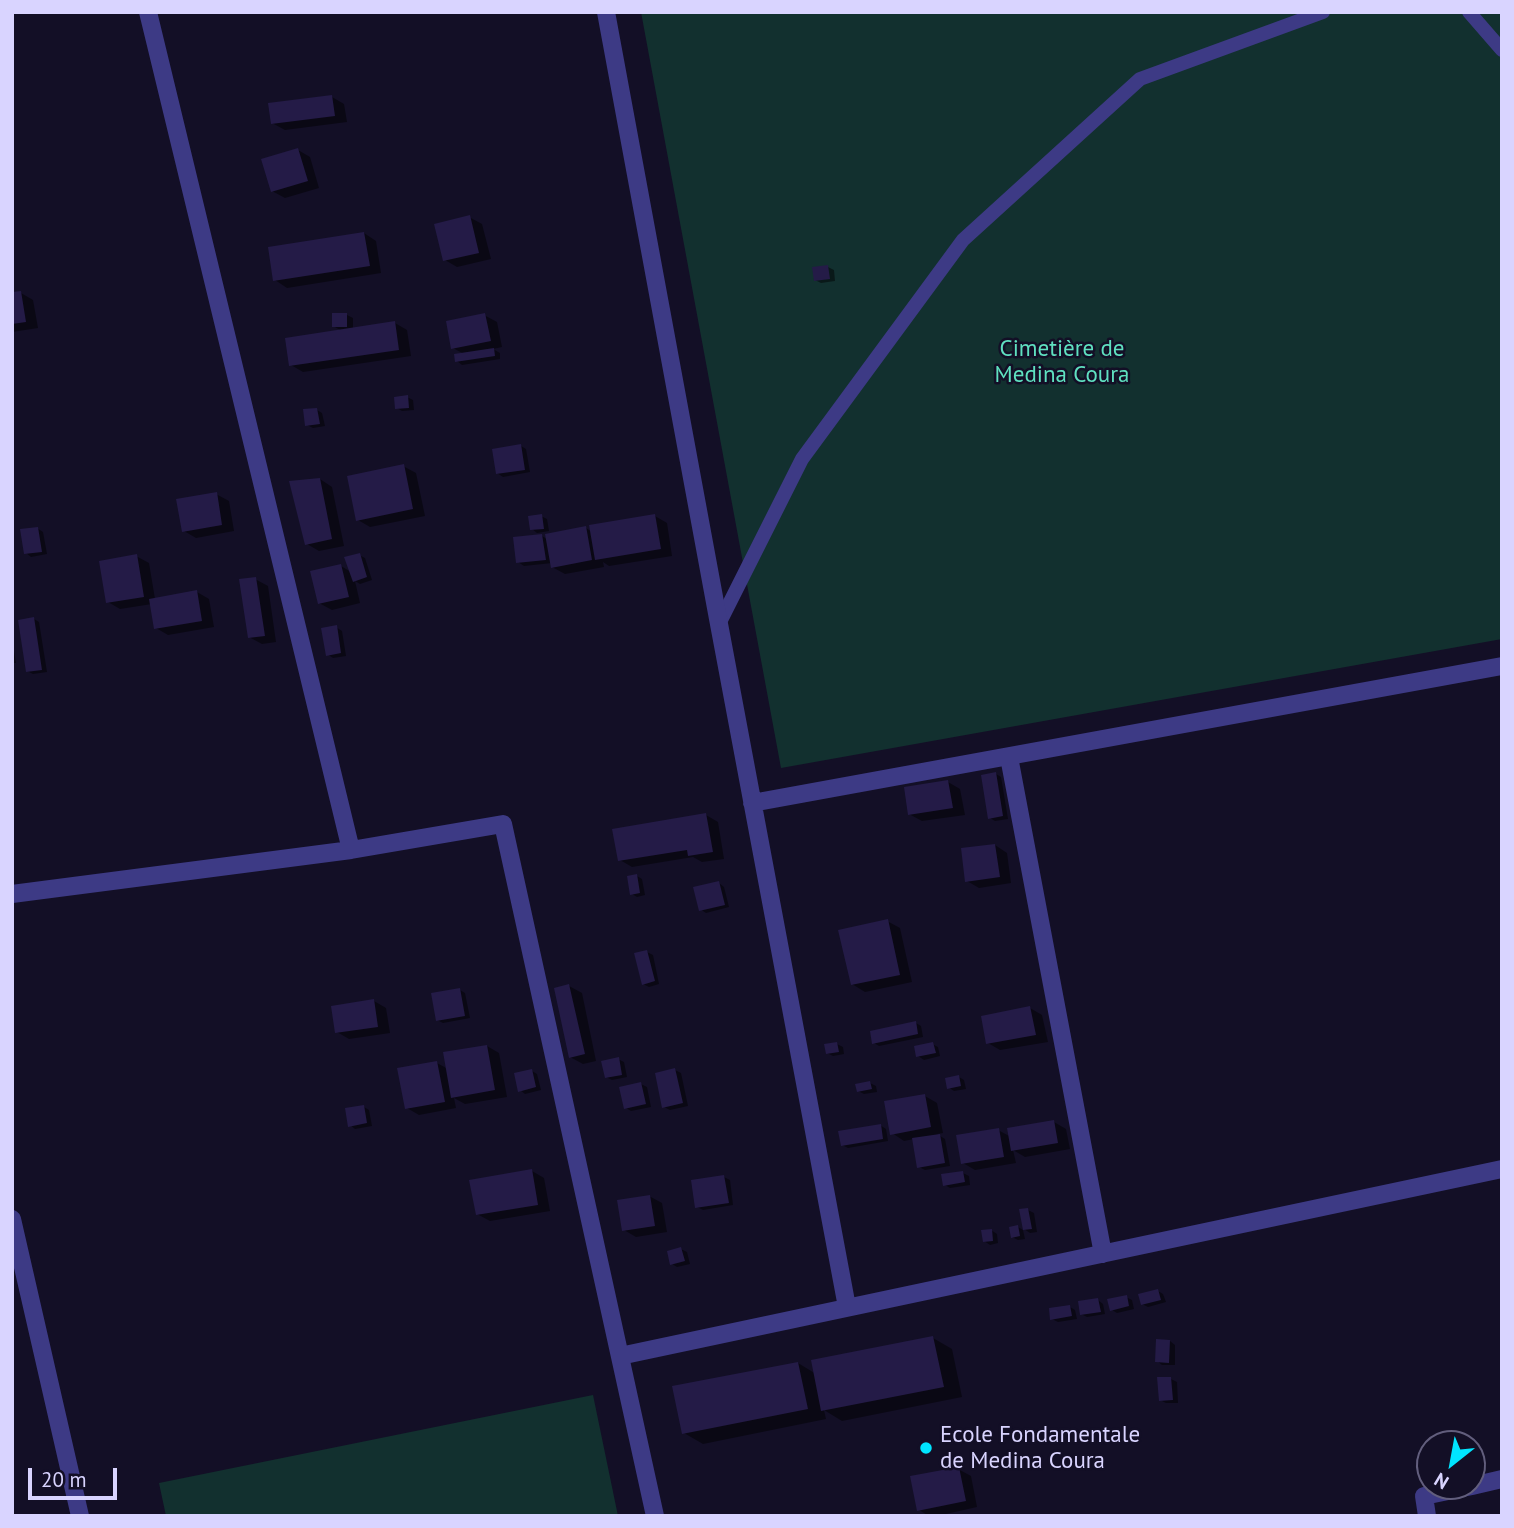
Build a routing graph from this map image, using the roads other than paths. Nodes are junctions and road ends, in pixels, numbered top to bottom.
1 (148, 12) edge
2 (606, 12) edge
3 (1324, 12) edge
4 (1469, 12) edge
5 (1502, 50) edge
6 (719, 624) junction
7 (1502, 666) edge
8 (1009, 757) junction
9 (752, 803) junction
10 (351, 850) junction
11 (12, 894) edge
12 (1502, 1169) edge
13 (12, 1219) edge
14 (1103, 1254) junction
15 (847, 1307) junction
16 (620, 1356) junction
17 (80, 1516) edge
18 (655, 1516) edge

1 - 10 street
2 - 6 street
3 - 6 lane
4 - 5 lane
6 - 9 street
7 - 8 street
8 - 9 street
8 - 14 street
9 - 15 street
10 - 11 street
10 - 16 street
12 - 14 street
13 - 17 street
14 - 15 street
15 - 16 street
16 - 18 street

